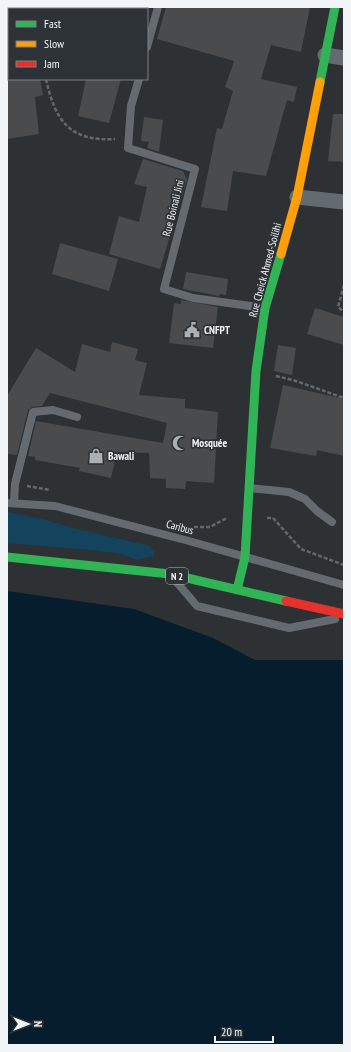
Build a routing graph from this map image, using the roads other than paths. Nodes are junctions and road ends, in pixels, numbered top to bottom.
1 (158, 7) edge
2 (335, 7) edge
3 (148, 43) edge
4 (325, 56) junction
5 (344, 58) edge
6 (139, 80) edge
7 (297, 197) junction
8 (344, 202) edge
9 (265, 308) junction
10 (77, 417) dead end
11 (248, 488) junction
12 (11, 503) edge
13 (332, 522) dead end
14 (7, 557) edge
15 (246, 557) junction
16 (170, 574) junction
17 (344, 585) edge
18 (237, 590) junction
19 (344, 614) edge
20 (344, 617) edge

1 - 3 lane
2 - 4 street, Rue Cheick Ahmed-Soilihi
4 - 5 street
4 - 7 street, Rue Cheick Ahmed-Soilihi
6 - 9 lane, Rue Boinali Jini
7 - 8 street
7 - 9 street, Rue Cheick Ahmed-Soilihi
9 - 11 street, Rue Cheick Ahmed-Soilihi
10 - 12 lane
11 - 13 lane
11 - 15 street, Rue Cheick Ahmed-Soilihi
12 - 15 lane, Caribus
14 - 16 street, N 2
15 - 17 lane, Caribus
15 - 18 street, Rue Cheick Ahmed-Soilihi
16 - 18 street, N 2
16 - 20 lane
18 - 19 street, N 2

